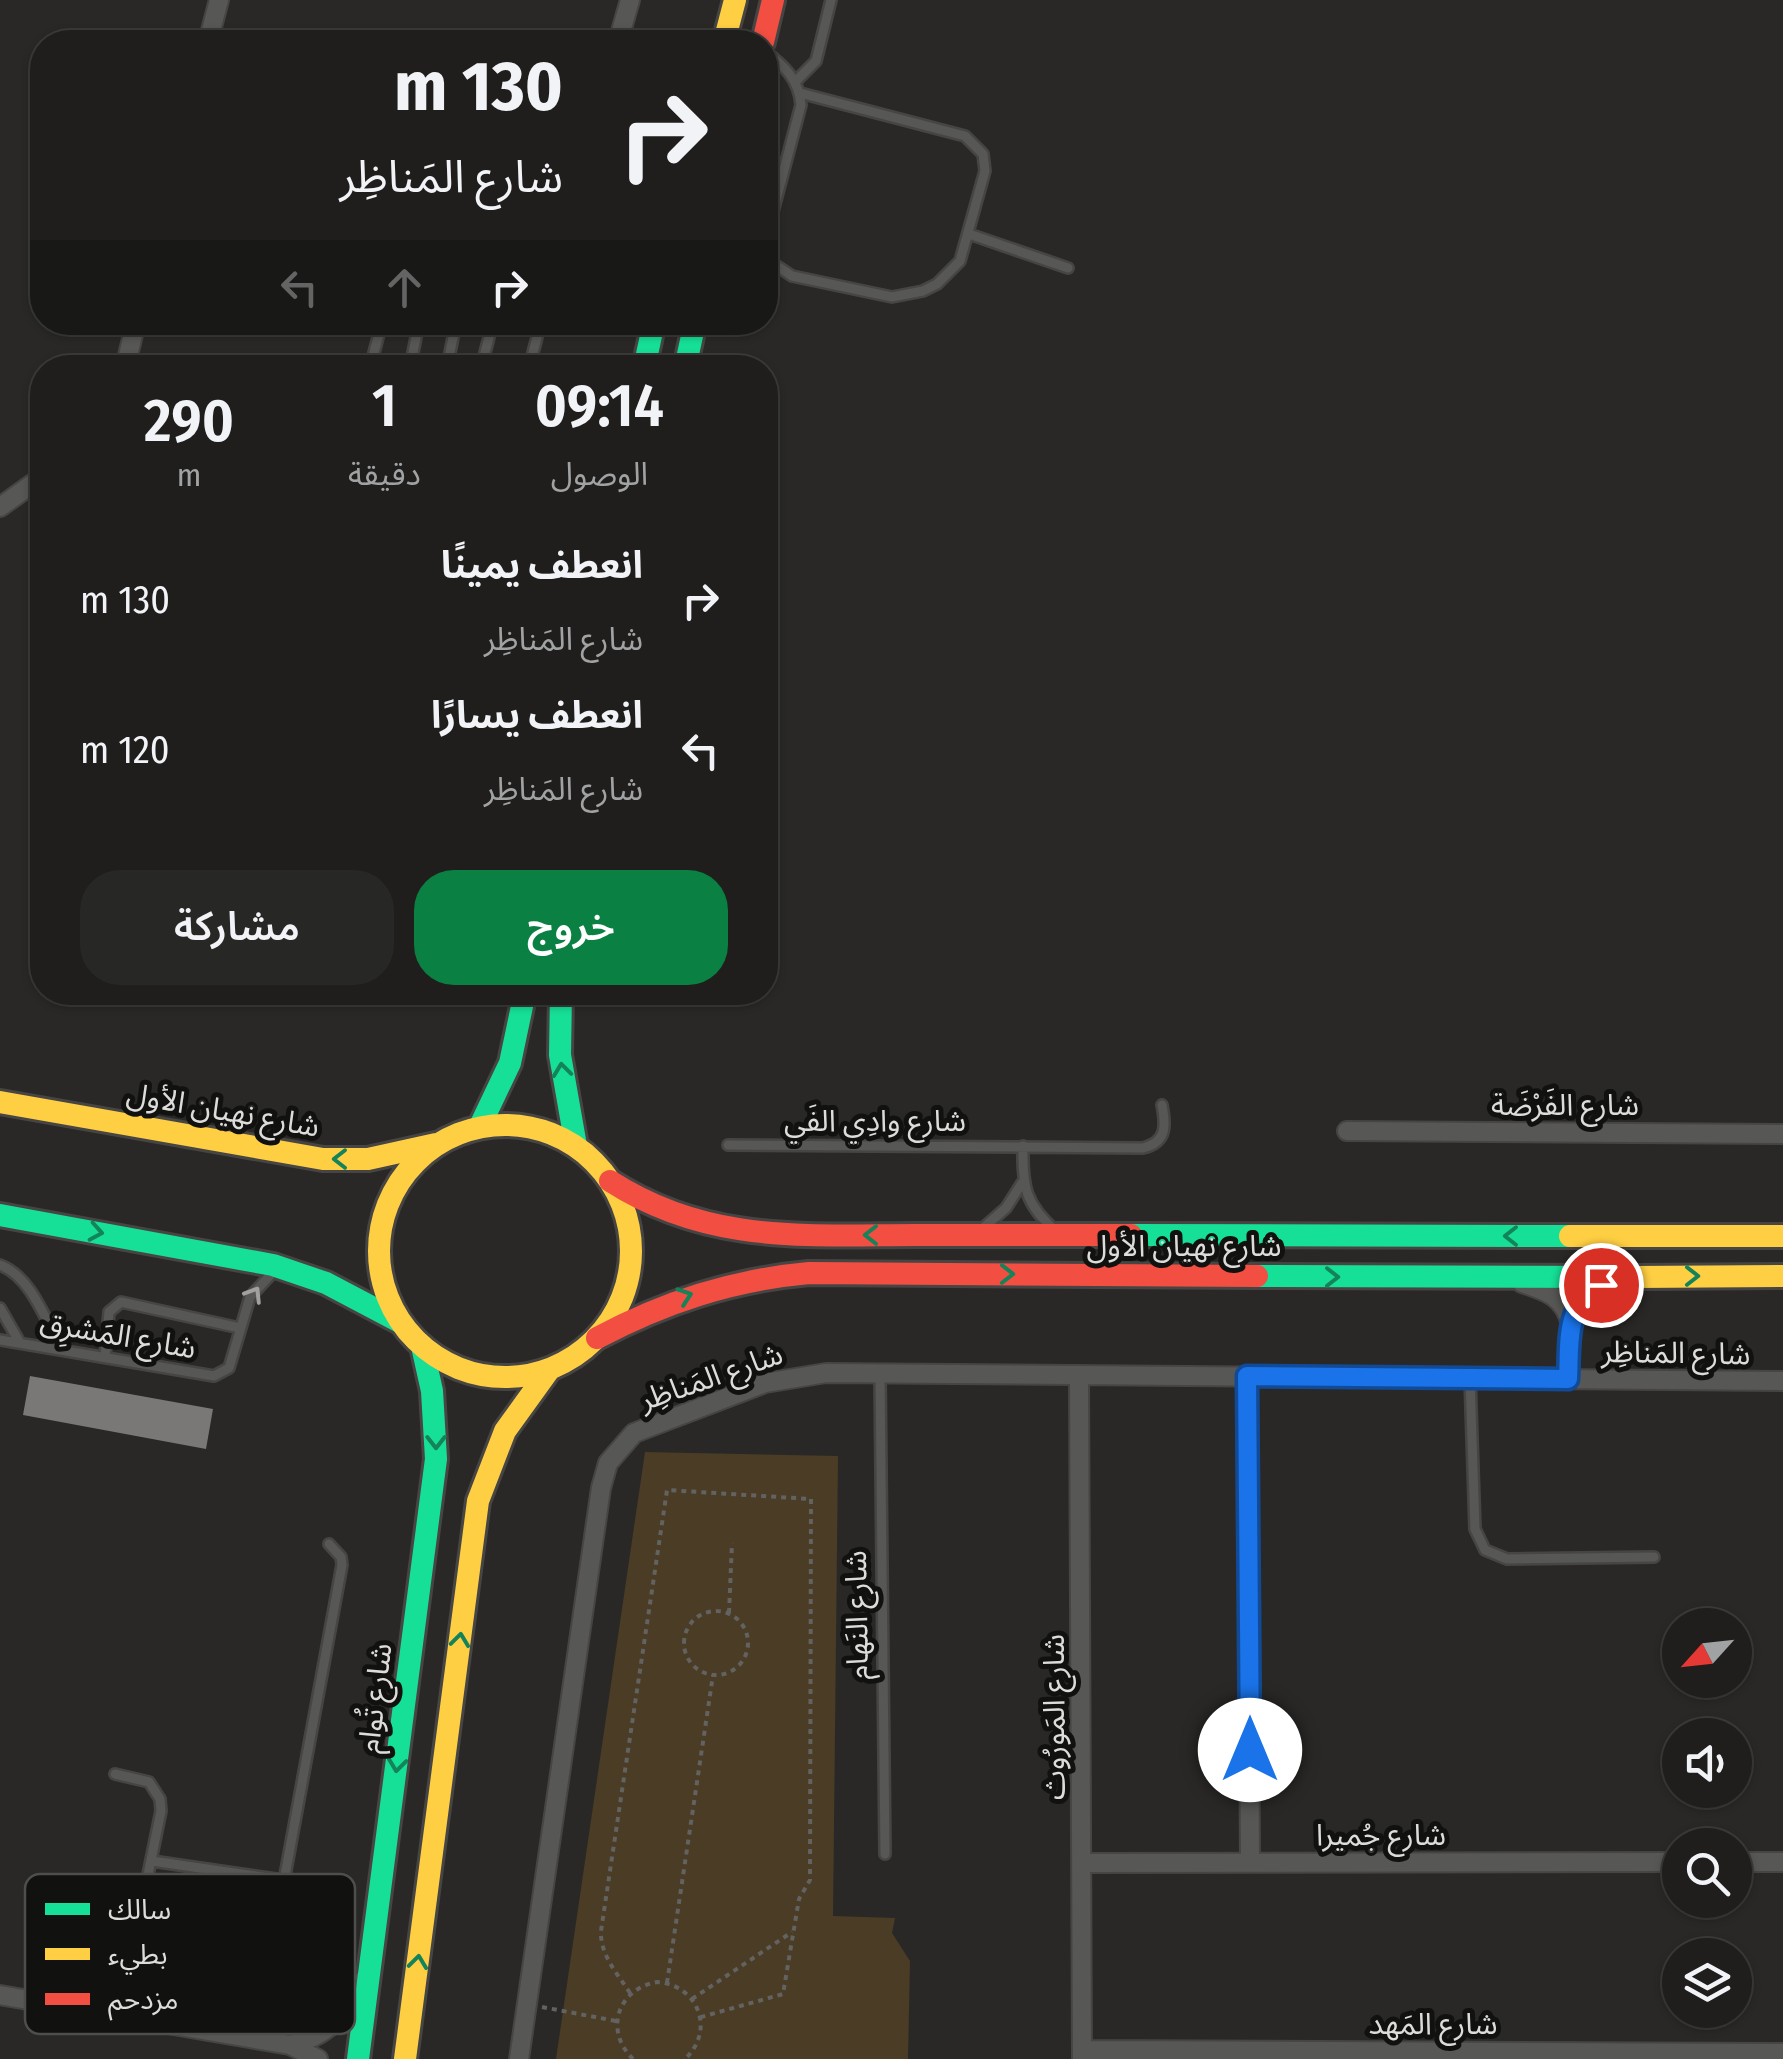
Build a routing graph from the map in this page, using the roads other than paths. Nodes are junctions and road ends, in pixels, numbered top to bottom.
1 (219, 0) edge
2 (630, 0) edge
3 (735, 0) edge
4 (773, 0) edge
5 (831, 0) edge
6 (211, 30) edge
7 (621, 30) edge
8 (727, 30) edge
9 (766, 30) edge
10 (778, 63) edge
11 (796, 82) junction
12 (800, 93) junction
13 (778, 192) edge
14 (968, 234) junction
15 (778, 267) edge
16 (1068, 268) dead end
17 (30, 486) edge
18 (0, 507) edge
19 (522, 1005) edge
20 (561, 1005) edge
21 (0, 1102) edge
22 (1162, 1105) dead end
23 (480, 1126) junction
24 (1347, 1131) dead end
25 (1783, 1134) edge
26 (436, 1144) junction
27 (728, 1145) dead end
28 (576, 1146) junction
29 (1023, 1146) junction
30 (610, 1181) junction
31 (1022, 1182) junction
32 (0, 1215) edge
33 (971, 1235) junction
34 (1061, 1235) junction
35 (1783, 1236) edge
36 (0, 1265) edge
37 (279, 1267) junction
38 (1627, 1276) junction
39 (1783, 1276) edge
40 (1508, 1278) junction
41 (0, 1308) edge
42 (400, 1322) junction
43 (1571, 1325) junction
44 (240, 1328) junction
45 (597, 1338) junction
46 (0, 1340) edge
47 (20, 1343) junction
48 (422, 1346) junction
49 (62, 1350) junction
50 (104, 1357) junction
51 (548, 1370) junction
52 (880, 1375) junction
53 (1079, 1375) junction
54 (1247, 1376) junction
55 (1470, 1378) junction
56 (1568, 1379) junction
57 (1783, 1381) edge
58 (329, 1544) dead end
59 (1654, 1557) dead end
60 (115, 1774) dead end
61 (885, 1854) dead end
62 (152, 1861) junction
63 (1250, 1862) junction
64 (1662, 1862) edge
65 (1752, 1862) edge
66 (1783, 1862) edge
67 (1082, 1863) junction
68 (149, 1874) edge
69 (242, 1874) edge
70 (284, 1874) edge
71 (370, 1971) junction
72 (355, 1992) edge
73 (0, 1995) edge
74 (25, 2000) edge
75 (200, 2034) edge
76 (320, 2034) edge
77 (290, 2045) junction
78 (262, 2046) edge
79 (1783, 2053) edge
80 (1082, 2055) edge
81 (318, 2059) edge
82 (358, 2059) edge
83 (405, 2059) edge
84 (519, 2059) edge

1 - 6 street
2 - 7 street
3 - 8 main road
4 - 9 main road
5 - 11 lane
10 - 11 lane
11 - 12 lane
12 - 13 lane
12 - 14 lane
14 - 15 lane
14 - 16 lane
17 - 18 street
19 - 23 main road
28 -> 20 main road
26 -> 21 main road, شارع نهيان الأول
22 - 29 lane, شارع وادِي الفَي
23 - 26 main road
23 - 28 main road
24 - 25 street, شارع الفَرْضَة
26 - 42 main road
27 - 29 lane, شارع وادِي الفَي
28 - 30 main road
29 - 31 lane
33 -> 30 main road, شارع نهيان الأول
30 - 45 main road
31 - 33 lane
31 - 34 lane
32 -> 37 main road
33 - 34 main road, شارع نهيان الأول
35 -> 34 main road, شارع نهيان الأول
36 - 49 lane
37 - 42 main road
44 -> 37 lane, شارع المَشرِق
38 -> 39 main road, شارع نهيان الأول
38 - 40 main road, شارع نهيان الأول
38 - 43 street, شارع المَناظِر
40 - 43 street, شارع المَناظِر
45 -> 40 main road, شارع نهيان الأول
41 - 47 lane
42 - 48 main road
43 - 56 street, شارع المَناظِر
44 - 50 lane, شارع المَشرِق
44 - 50 lane
45 - 51 main road
46 - 47 lane, شارع المَشرِق
47 - 49 lane, شارع المَشرِق
48 - 51 main road
48 -> 71 main road, شارع تُوام
49 - 50 lane, شارع المَشرِق
83 -> 51 main road
52 - 53 street, شارع المَناظِر
52 - 61 lane, شارع النَهام
52 - 84 street, شارع المَناظِر
53 - 54 street, شارع المَناظِر
53 - 67 street, شارع المَورُوث
54 - 55 street, شارع المَناظِر
54 - 63 street
55 - 56 street, شارع المَناظِر
55 - 59 lane
56 - 57 street, شارع المَناظِر
58 - 70 lane
60 - 62 lane
62 - 68 lane
62 - 69 lane
63 - 64 street, شارع جُميرا
63 - 67 street, شارع جُميرا
65 - 66 street
67 - 80 street, شارع المَورُوث
71 - 72 street
71 - 82 main road, شارع تُوام
73 - 74 street
75 - 78 street
76 - 77 street
77 - 78 street
77 - 81 street
79 - 80 street, شارع المَهد

